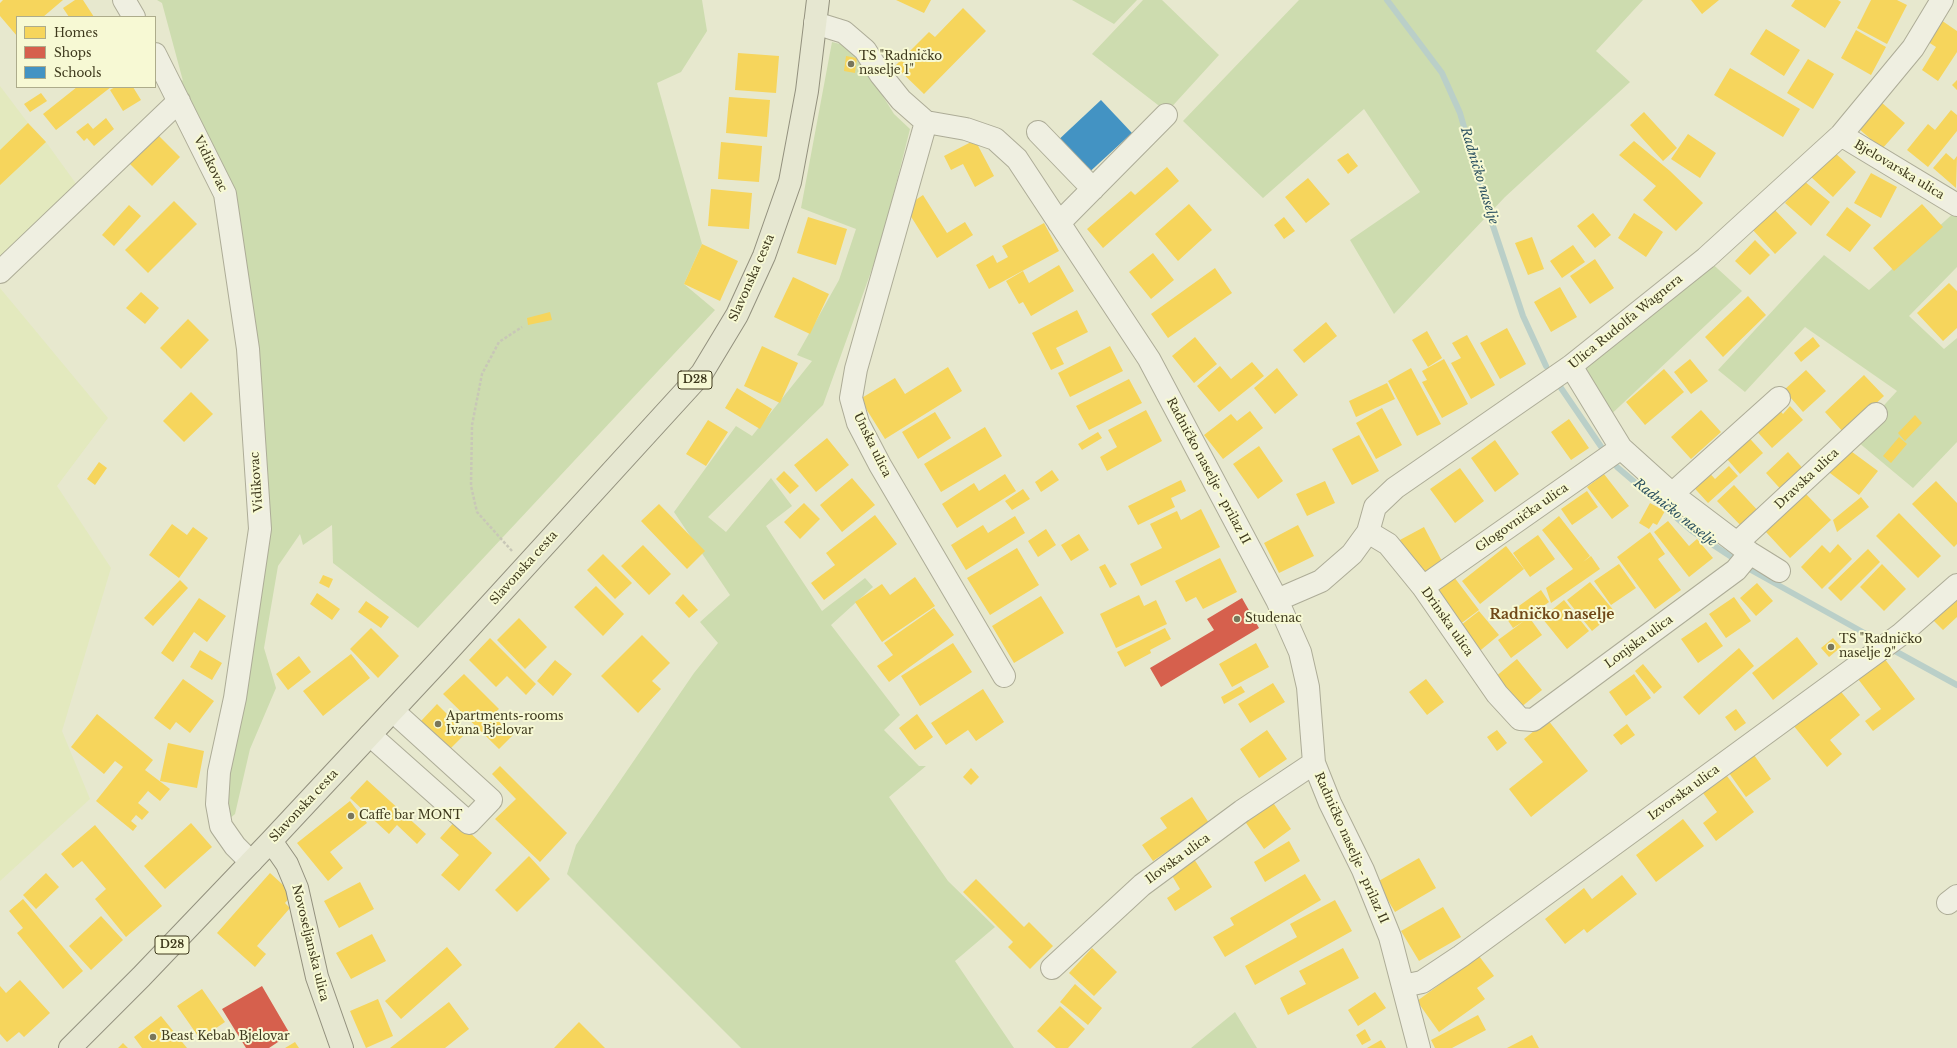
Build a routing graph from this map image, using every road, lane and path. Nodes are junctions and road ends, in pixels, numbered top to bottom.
1 (124, 0) edge
2 (818, 0) edge
3 (1942, 0) edge
4 (133, 16) edge
5 (815, 23) junction
6 (156, 56) edge
7 (178, 101) junction
8 (1166, 115) dead end
9 (926, 122) junction
10 (1038, 132) dead end
11 (1841, 135) junction
12 (1093, 189) junction
13 (1957, 205) edge
14 (1059, 223) junction
15 (0, 272) edge
16 (522, 327) dead end
17 (1571, 366) junction
18 (1779, 398) dead end
19 (1876, 414) dead end
20 (1621, 448) junction
21 (1672, 494) junction
22 (1368, 532) junction
23 (1744, 548) junction
24 (527, 565) junction
25 (1779, 571) dead end
26 (1957, 585) edge
27 (1423, 587) junction
28 (1277, 600) junction
29 (1004, 676) dead end
30 (393, 710) junction
31 (1520, 719) joint
32 (370, 735) junction
33 (1314, 763) junction
34 (271, 841) junction
35 (251, 862) junction
36 (1052, 968) dead end
37 (1402, 986) junction
38 (70, 1048) edge
39 (342, 1048) edge
40 (1419, 1048) edge

1 - 4 street
2 - 5 main road, Slavonska cesta / D28
3 - 11 street, Ulica Rudolfa Wagnera
5 - 9 street
5 - 24 main road, Slavonska cesta / D28
6 - 7 street, Vidikovac
7 - 15 street
7 - 35 street, Vidikovac
8 - 12 street
9 - 14 street, Radničko naselje - prilaz II
9 - 29 street, Unska ulica
10 - 12 street
11 - 13 street, Bjelovarska ulica
11 - 17 street, Ulica Rudolfa Wagnera
12 - 14 street
14 - 28 street, Radničko naselje - prilaz II
16 - 24 path
17 - 20 street
17 - 22 street, Ulica Rudolfa Wagnera
18 - 21 street
19 - 23 street, Dravska ulica
20 - 21 street
20 - 27 street, Glogovnička ulica
21 - 23 street
22 - 27 street, Drinska ulica
22 - 28 street, Ulica Rudolfa Wagnera
23 - 25 street
23 - 31 street, Lonjska ulica
24 - 30 main road, Slavonska cesta / D28
26 - 37 street, Izvorska ulica
27 - 31 street, Drinska ulica
28 - 33 street, Radničko naselje - prilaz II
30 - 32 main road, Slavonska cesta / D28
30 - 32 street
32 - 34 main road, Slavonska cesta / D28
33 - 36 street, Ilovska ulica
33 - 37 street, Radničko naselje - prilaz II
34 - 35 main road, Slavonska cesta / D28
34 - 39 main road, Novoseljanska ulica
35 - 38 main road, Slavonska cesta / D28
37 - 40 street, Radničko naselje - prilaz II

